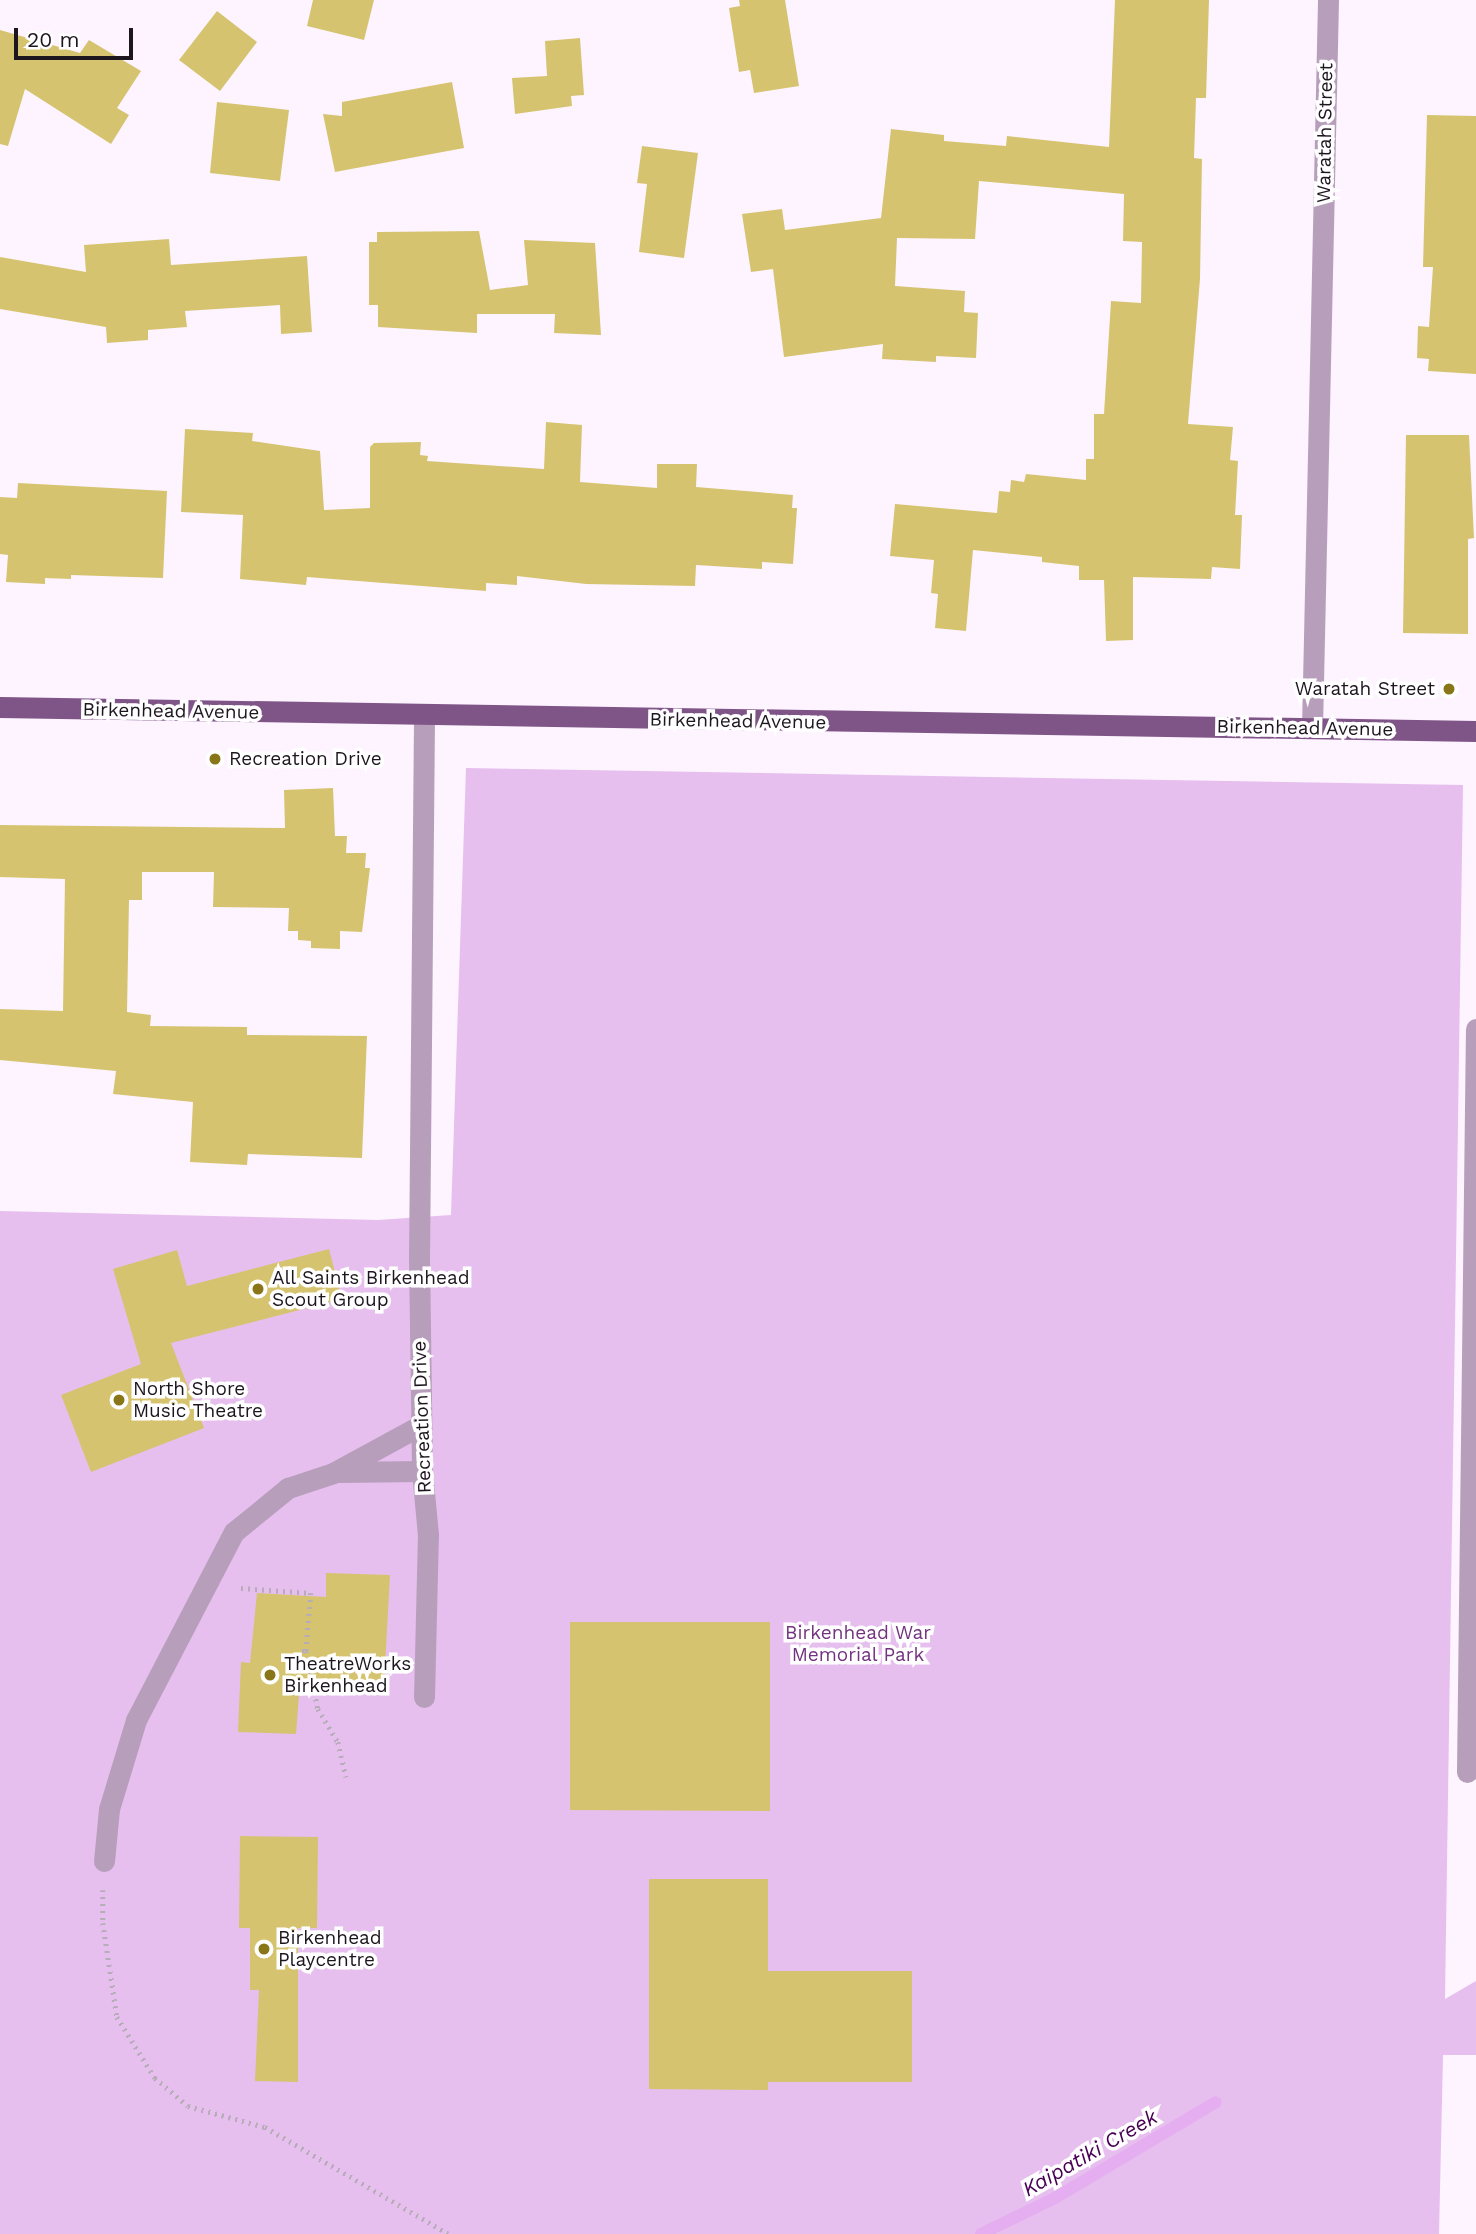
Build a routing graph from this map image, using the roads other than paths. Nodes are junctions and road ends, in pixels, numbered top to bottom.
1 (1328, 0) edge
2 (0, 707) edge
3 (424, 717) junction
4 (1312, 728) junction
5 (1476, 731) edge
6 (1476, 1029) edge
7 (421, 1425) junction
8 (422, 1471) junction
9 (333, 1473) junction
10 (424, 1697) dead end
11 (1467, 1772) dead end
12 (104, 1861) road end

1 - 4 street, Waratah Street
2 - 3 main road, Birkenhead Avenue
3 - 4 main road, Birkenhead Avenue
3 - 7 street, Recreation Drive
4 - 5 main road, Birkenhead Avenue
6 - 11 street
7 - 8 street, Recreation Drive
7 - 9 street
8 - 9 street
8 - 10 street, Recreation Drive
9 - 12 street

